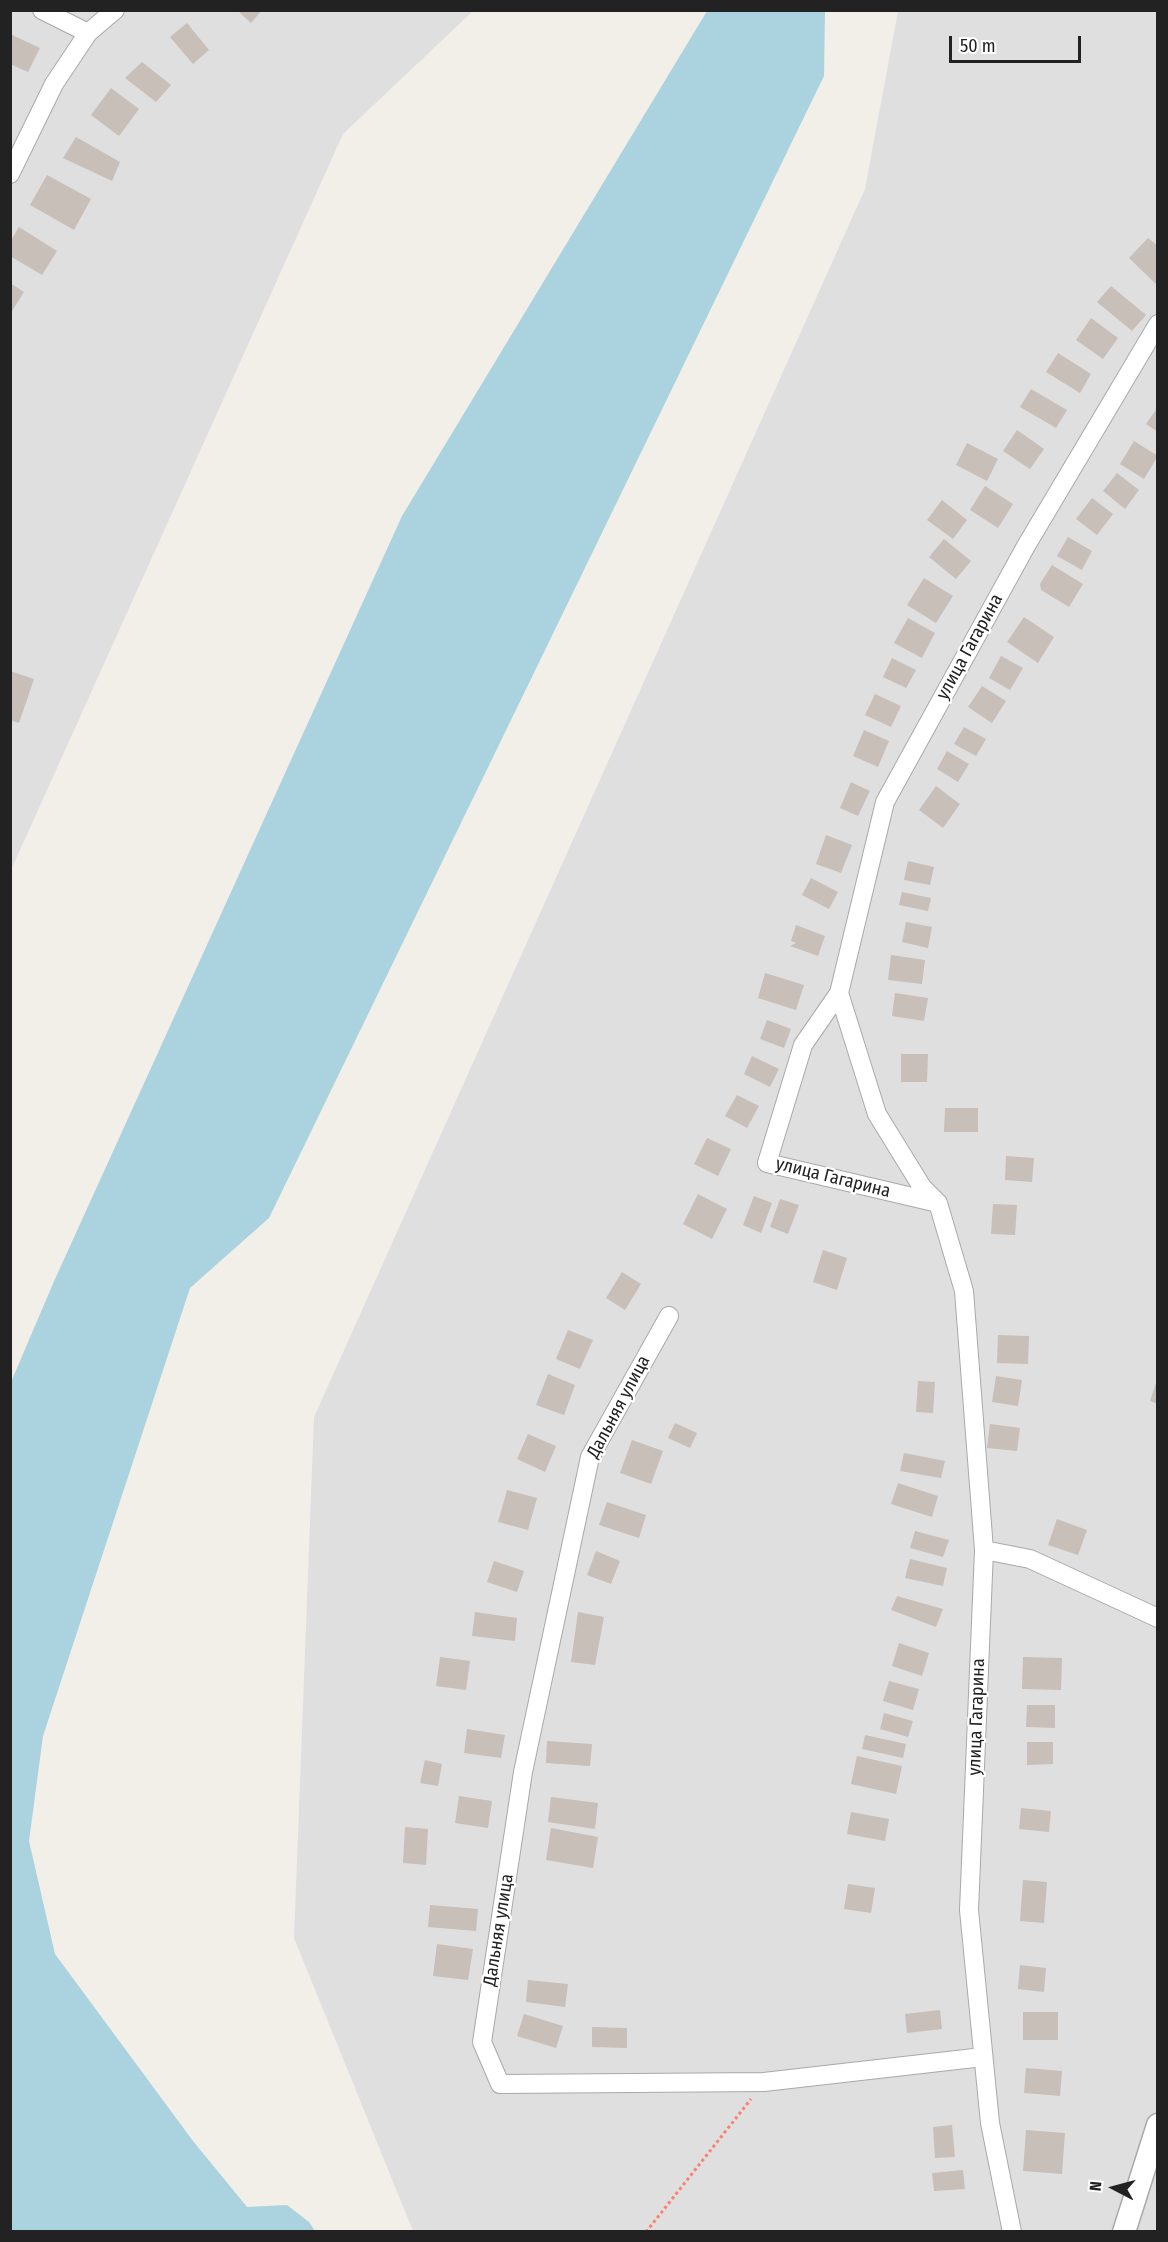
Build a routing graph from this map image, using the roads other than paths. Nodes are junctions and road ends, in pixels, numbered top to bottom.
1 (42, 10) edge
2 (115, 10) edge
3 (88, 33) junction
4 (10, 174) edge
5 (1158, 324) edge
6 (839, 993) junction
7 (938, 1203) junction
8 (669, 1316) dead end
9 (984, 1550) junction
10 (1158, 1618) edge
11 (983, 2057) junction
12 (1158, 2125) edge
13 (1012, 2232) edge
14 (1124, 2232) edge

1 - 3 street
2 - 3 street
3 - 4 street
5 - 6 street, улица Гагарина
6 - 7 street, улица Гагарина
6 - 7 street, улица Гагарина
7 - 9 street, улица Гагарина
8 - 11 street, Дальняя улица
9 - 10 street
9 - 11 street, улица Гагарина
11 - 13 street, улица Гагарина
12 - 14 street

